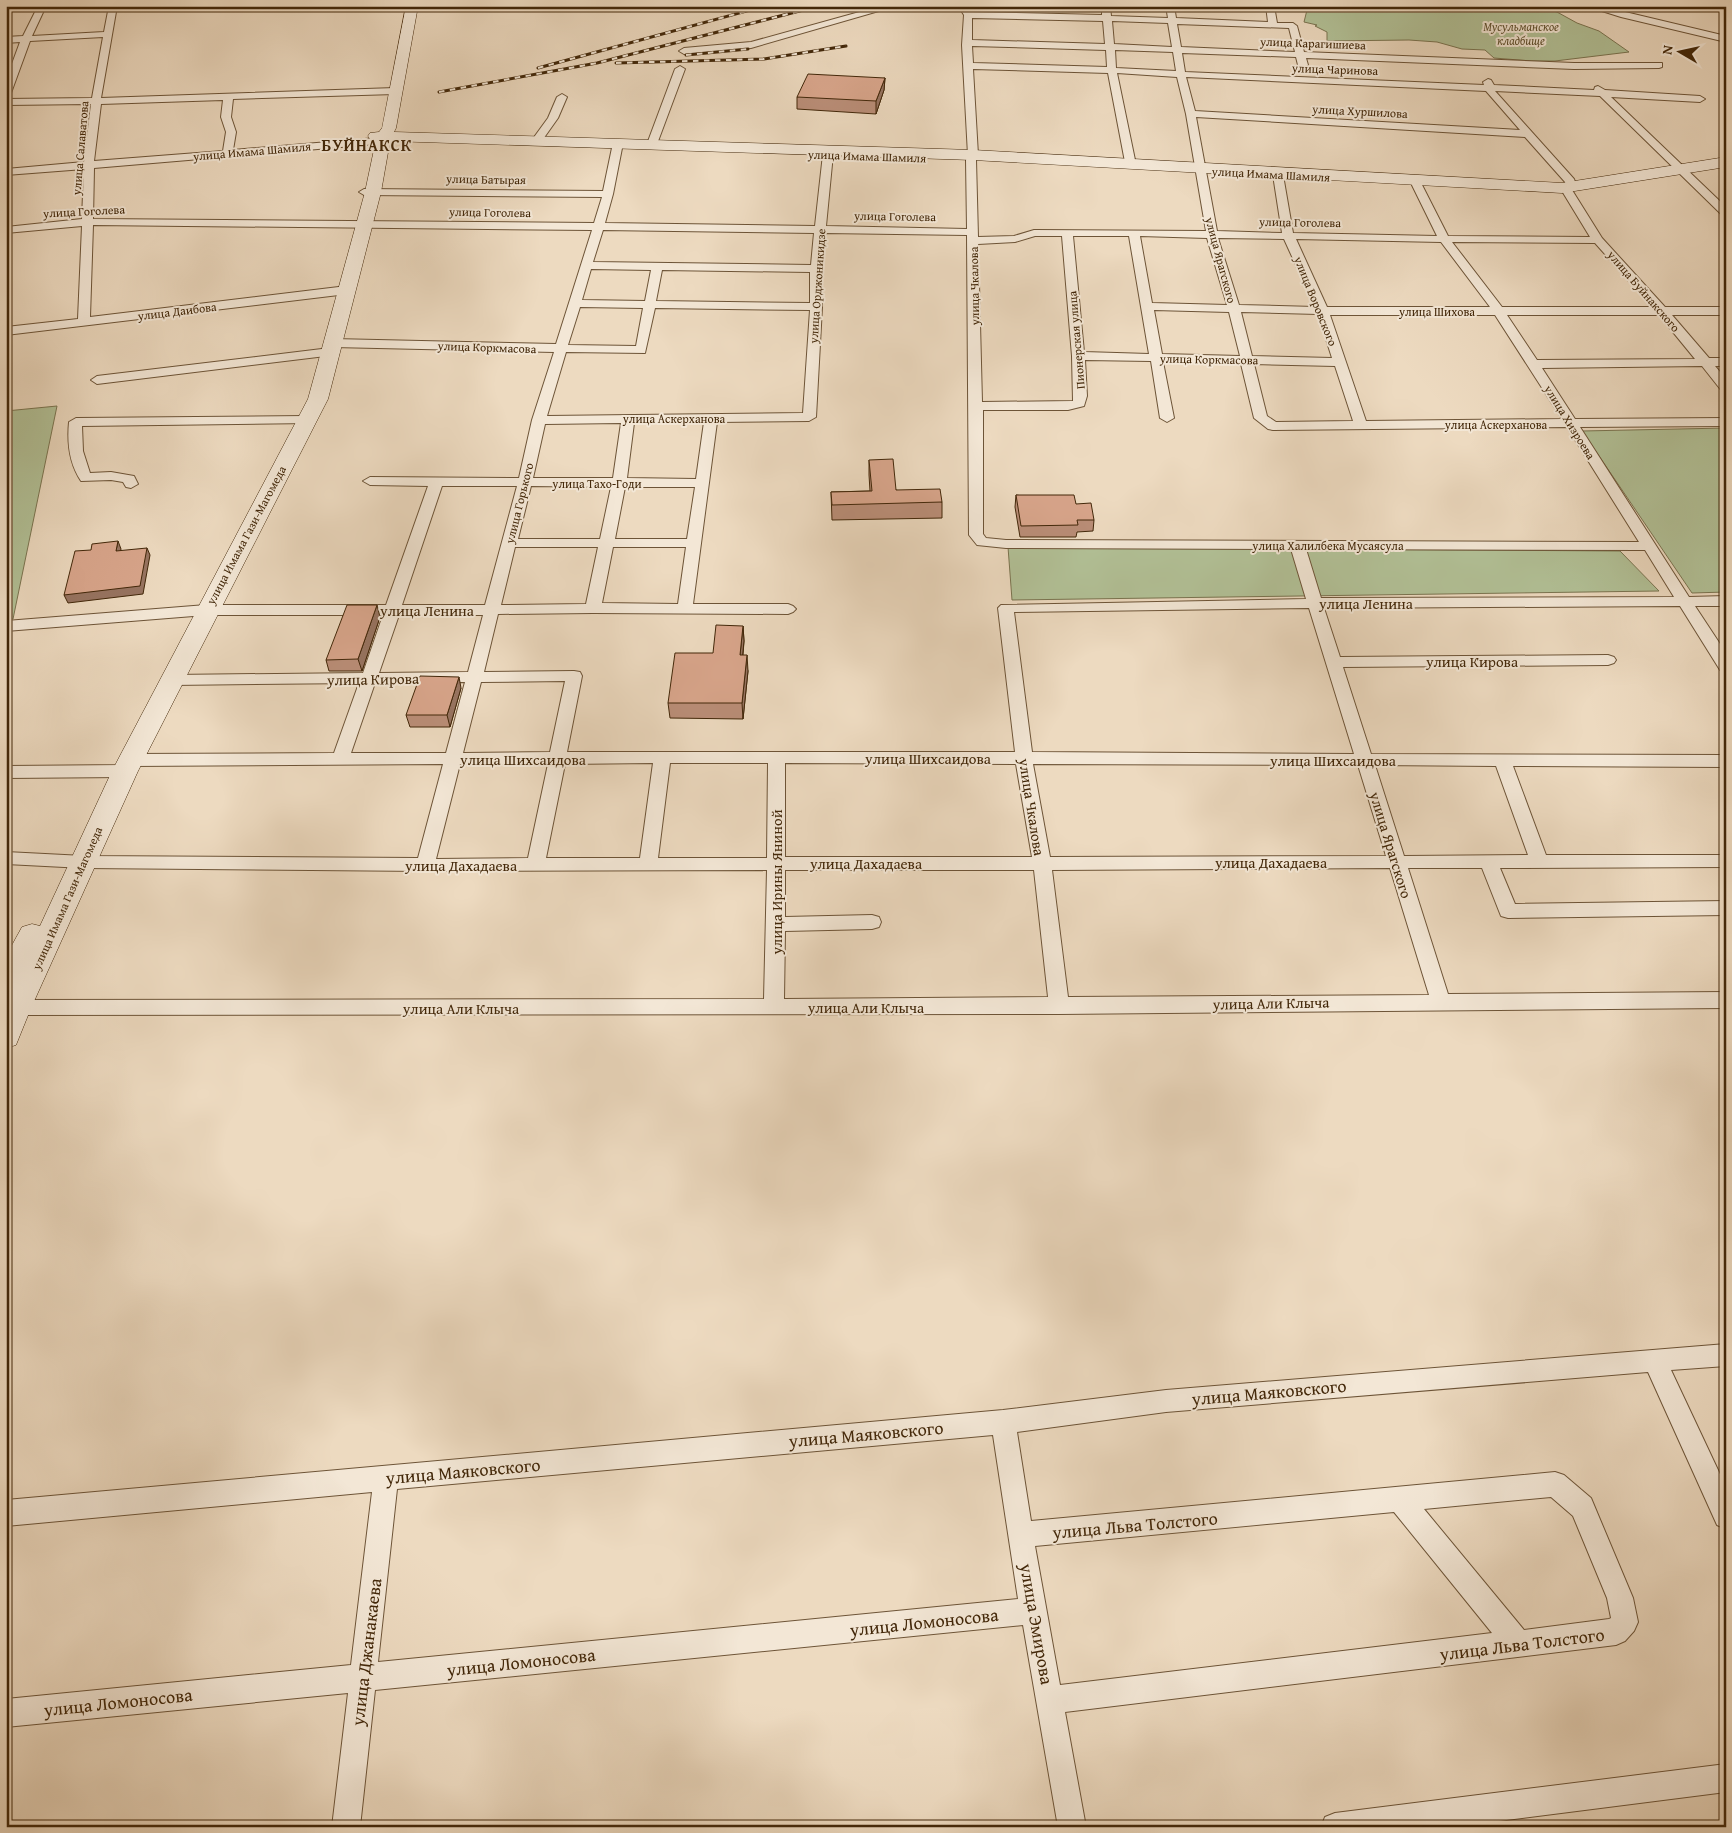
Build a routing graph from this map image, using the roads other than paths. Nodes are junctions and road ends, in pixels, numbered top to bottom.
1 (42, 6) edge
2 (113, 6) edge
3 (405, 6) edge
4 (412, 6) edge
5 (892, 6) edge
6 (1009, 6) edge
7 (1106, 6) edge
8 (1170, 6) edge
9 (1270, 6) edge
10 (1590, 6) edge
11 (965, 11) edge
12 (1108, 18) junction
13 (1173, 21) junction
14 (1273, 25) junction
15 (107, 34) junction
16 (26, 39) junction
17 (1726, 39) edge
18 (6, 40) edge
19 (967, 43) junction
20 (1110, 47) junction
21 (1177, 50) junction
22 (684, 51) dead end
23 (1301, 55) junction
24 (1480, 62) junction
25 (1659, 64) dead end
26 (969, 66) junction
27 (1574, 66) junction
28 (680, 69) dead end
29 (1112, 70) junction
30 (1181, 75) junction
31 (1308, 81) junction
32 (1490, 88) junction
33 (392, 91) junction
34 (1602, 92) junction
35 (6, 93) edge
36 (228, 97) junction
37 (562, 97) dead end
38 (1700, 99) dead end
39 (96, 101) junction
40 (6, 102) edge
41 (1191, 114) junction
42 (1528, 134) junction
43 (380, 138) junction
44 (537, 140) junction
45 (652, 144) junction
46 (618, 145) junction
47 (228, 152) junction
48 (828, 154) junction
49 (972, 158) junction
50 (1726, 162) edge
51 (1132, 163) junction
52 (89, 164) junction
53 (1726, 168) edge
54 (1200, 169) junction
55 (6, 172) edge
56 (1685, 173) junction
57 (1278, 175) junction
58 (1415, 180) junction
59 (1569, 189) junction
60 (368, 192) junction
61 (608, 194) junction
62 (1726, 213) edge
63 (86, 222) junction
64 (360, 223) junction
65 (597, 228) junction
66 (821, 229) junction
67 (6, 230) edge
68 (1067, 233) junction
69 (1134, 233) junction
70 (1212, 235) junction
71 (1288, 235) junction
72 (973, 236) junction
73 (1444, 239) junction
74 (1598, 240) junction
75 (586, 265) junction
76 (657, 267) junction
77 (816, 269) junction
78 (341, 290) junction
79 (574, 303) junction
80 (649, 305) junction
81 (1148, 306) junction
82 (816, 307) junction
83 (1234, 308) junction
84 (1323, 311) junction
85 (1499, 311) junction
86 (1726, 311) edge
87 (1663, 312) junction
88 (84, 323) junction
89 (6, 330) edge
90 (327, 349) junction
91 (560, 349) junction
92 (1078, 356) junction
93 (1158, 358) junction
94 (1247, 360) junction
95 (1340, 362) junction
96 (1705, 362) junction
97 (1726, 362) edge
98 (1534, 364) junction
99 (97, 380) dead end
100 (1726, 387) edge
101 (976, 406) junction
102 (808, 417) joint
103 (628, 418) junction
104 (711, 418) junction
105 (1167, 418) dead end
106 (301, 420) junction
107 (539, 420) junction
108 (1266, 422) joint
109 (1726, 422) edge
110 (1571, 423) junction
111 (1362, 425) junction
112 (370, 481) dead end
113 (437, 481) junction
114 (525, 483) junction
115 (619, 483) junction
116 (703, 483) junction
117 (131, 484) dead end
118 (509, 543) junction
119 (606, 543) junction
120 (695, 543) junction
121 (1006, 544) joint
122 (1297, 545) junction
123 (1650, 546) junction
124 (1726, 601) edge
125 (1685, 602) junction
126 (1316, 603) junction
127 (593, 608) junction
128 (685, 608) junction
129 (1006, 608) joint
130 (788, 609) dead end
131 (393, 610) junction
132 (492, 610) junction
133 (202, 611) junction
134 (6, 626) edge
135 (1608, 660) dead end
136 (1336, 662) junction
137 (1726, 666) edge
138 (574, 676) joint
139 (474, 677) junction
140 (369, 679) junction
141 (171, 680) junction
142 (777, 757) junction
143 (662, 758) junction
144 (342, 759) junction
145 (556, 759) junction
146 (1024, 759) junction
147 (453, 760) junction
148 (1365, 760) junction
149 (1502, 760) junction
150 (1726, 760) edge
151 (122, 768) junction
152 (6, 772) edge
153 (6, 858) edge
154 (1726, 861) edge
155 (76, 862) junction
156 (1042, 862) junction
157 (1397, 862) junction
158 (1489, 862) junction
159 (1540, 862) junction
160 (648, 863) junction
161 (775, 863) junction
162 (536, 864) junction
163 (425, 865) junction
164 (1726, 908) edge
165 (872, 922) dead end
166 (776, 924) junction
167 (10, 1000) edge
168 (1725, 1001) edge
169 (1440, 1002) junction
170 (1059, 1006) junction
171 (774, 1007) junction
172 (6, 1038) edge
173 (1726, 1355) edge
174 (1655, 1361) junction
175 (1003, 1422) junction
176 (386, 1478) junction
177 (1401, 1500) junction
178 (6, 1513) edge
179 (1726, 1516) edge
180 (1020, 1535) junction
181 (1035, 1610) junction
182 (1519, 1645) junction
183 (363, 1678) junction
184 (1050, 1700) junction
185 (6, 1713) edge
186 (1726, 1778) edge
187 (346, 1827) edge
188 (1072, 1827) edge
189 (1335, 1827) edge

1 - 16 street
2 - 15 street, улица Салаватова
3 - 33 main road
4 - 33 main road
5 - 22 street
6 - 11 street
7 - 12 street
8 - 13 street, улица Ярагского
9 - 14 street
10 - 17 street
11 - 12 street
11 - 19 street, улица Чкалова
12 - 13 street
12 - 20 street
13 - 14 street
13 - 21 street, улица Ярагского
14 - 23 street
15 - 16 street
15 - 39 street, улица Салаватова
16 - 18 street
16 - 35 street
19 - 20 street, улица Карагишиева
19 - 26 street, улица Чкалова
20 - 21 street, улица Карагишиева
20 - 29 street
21 - 23 street, улица Карагишиева
21 - 30 street, улица Ярагского
23 - 24 street, улица Карагишиева
23 - 31 street
24 - 27 street, улица Карагишиева
24 - 32 street, улица Буйнакского
25 - 27 street, улица Карагишиева
26 - 29 street, улица Чаринова
26 - 49 street, улица Чкалова
27 - 34 street
28 - 45 street
29 - 30 street, улица Чаринова
29 - 51 street
30 - 31 street, улица Чаринова
30 - 41 street, улица Ярагского
31 - 32 street, улица Чаринова
32 - 34 street, улица Чаринова
32 - 42 street, улица Буйнакского
33 - 36 street
33 - 43 main road
34 - 38 street, улица Чаринова
34 - 56 street
36 - 39 street
36 - 47 street
37 - 44 street
39 - 40 street
39 - 52 street, улица Салаватова
41 - 42 street, улица Хуршилова
41 - 54 street, улица Ярагского
42 - 59 street, улица Буйнакского
43 - 44 main road, улица Имама Шамиля
43 - 46 main road, улица Имама Шамиля
43 - 47 street, улица Имама Шамиля
43 - 60 main road
44 - 46 main road, улица Имама Шамиля
45 - 46 main road, улица Имама Шамиля
45 - 49 main road, улица Имама Шамиля
46 - 48 main road, улица Имама Шамиля
46 - 61 street, улица Горького
47 - 52 street, улица Имама Шамиля
48 - 49 main road, улица Имама Шамиля
48 - 66 street, улица Орджоникидзе
49 - 51 main road, улица Имама Шамиля
49 - 54 main road, улица Имама Шамиля
49 - 72 street, улица Чкалова
50 - 56 main road, улица Имама Шамиля
51 - 54 main road, улица Имама Шамиля
52 - 55 street, улица Имама Шамиля
52 - 63 street, улица Салаватова
53 - 56 main road, улица Имама Шамиля
54 - 57 main road, улица Имама Шамиля
54 - 58 main road, улица Имама Шамиля
54 - 70 street, улица Ярагского
56 - 59 main road, улица Имама Шамиля
56 - 62 street
57 - 58 main road, улица Имама Шамиля
57 - 71 street, улица Воровского
58 - 59 main road, улица Имама Шамиля
58 - 73 street, улица Хизроева
59 - 74 street, улица Буйнакского
60 - 61 street, улица Батырая
60 - 64 main road
61 - 65 street, улица Горького
63 - 64 street, улица Гоголева
63 - 67 street, улица Гоголева
63 - 88 street, улица Салаватова
64 - 65 street, улица Гоголева
64 - 78 main road
65 - 66 street, улица Гоголева
65 - 75 street, улица Горького
66 - 72 street, улица Гоголева
66 - 77 street, улица Орджоникидзе
68 - 69 street, улица Гоголева
68 - 72 street, улица Гоголева
68 - 92 street, Пионерская улица
69 - 70 street, улица Гоголева
69 - 81 street
70 - 71 street, улица Гоголева
70 - 83 street, улица Ярагского
71 - 73 street, улица Гоголева
71 - 84 street, улица Воровского
72 - 101 street, улица Чкалова
73 - 74 street, улица Гоголева
73 - 85 street, улица Хизроева
74 - 87 street, улица Буйнакского
75 - 76 street
75 - 79 street, улица Горького
76 - 77 street
76 - 80 street
77 - 82 street, улица Орджоникидзе
78 - 88 street, улица Даибова
78 - 90 main road
79 - 80 street
79 - 91 street, улица Горького
80 - 82 street
80 - 91 street, улица Коркмасова
81 - 83 street, улица Шихова
81 - 93 street
82 - 102 street, улица Орджоникидзе
83 - 84 street, улица Шихова
83 - 94 street, улица Ярагского
84 - 85 street, улица Шихова
84 - 95 street, улица Воровского
85 - 87 street, улица Шихова
85 - 98 street, улица Хизроева
86 - 87 street, улица Шихова
87 - 96 street, улица Буйнакского
88 - 89 street, улица Даибова
90 - 91 street, улица Коркмасова
90 - 99 street, улица Коркмасова
90 - 106 main road
91 - 107 street, улица Горького
92 - 93 street, улица Коркмасова
92 - 101 street, Пионерская улица
93 - 94 street, улица Коркмасова
93 - 105 street
94 - 95 street, улица Коркмасова
94 - 108 street, улица Ярагского
95 - 111 street, улица Воровского
96 - 97 street
96 - 98 street
96 - 100 street, улица Буйнакского
98 - 110 street, улица Хизроева
101 - 121 street, улица Чкалова
102 - 104 street, улица Аскерханова
103 - 104 street, улица Аскерханова
103 - 107 street, улица Аскерханова
103 - 115 street
104 - 116 street
106 - 117 street
106 - 133 main road
107 - 114 street, улица Горького
108 - 111 street, улица Аскерханова
109 - 110 street, улица Аскерханова
110 - 111 street, улица Аскерханова
110 - 123 street, улица Хизроева
112 - 113 street, улица Тахо-Годи
113 - 114 street, улица Тахо-Годи
113 - 131 street
114 - 115 street, улица Тахо-Годи
114 - 118 street, улица Горького
115 - 116 street, улица Тахо-Годи
115 - 119 street
116 - 120 street
118 - 119 street
118 - 132 street, улица Горького
119 - 120 street
119 - 127 street
120 - 128 street
121 - 122 street, улица Халилбека Мусаясула
122 - 123 street, улица Халилбека Мусаясула
122 - 126 street, улица Ярагского
123 - 125 street, улица Хизроева
124 - 125 street, улица Ленина
125 - 126 street, улица Ленина
125 - 137 street, улица Хизроева
126 - 129 street, улица Ленина
126 - 136 street, улица Ярагского
127 - 128 street, улица Ленина
127 - 132 street, улица Ленина
128 - 130 street, улица Ленина
129 - 146 street, улица Чкалова
131 - 132 street, улица Ленина
131 - 133 street, улица Ленина
131 - 140 street
132 - 139 street, улица Горького
133 - 134 street, улица Ленина
133 - 141 main road, улица Имама Гази-Магомеда
133 - 151 main road
135 - 136 street, улица Кирова
136 - 148 street, улица Ярагского
138 - 139 street, улица Кирова
138 - 145 street
139 - 140 street, улица Кирова
139 - 147 street, улица Горького
140 - 141 street, улица Кирова
140 - 144 street
141 - 151 main road, улица Имама Гази-Магомеда
142 - 143 street, улица Шихсаидова
142 - 146 street, улица Шихсаидова
142 - 161 street, улица Ирины Яниной
143 - 145 street, улица Шихсаидова
143 - 160 street
144 - 147 street, улица Шихсаидова
144 - 151 street, улица Шихсаидова
145 - 147 street, улица Шихсаидова
145 - 162 street
146 - 148 street, улица Шихсаидова
146 - 156 street, улица Чкалова
147 - 163 street, улица Горького
148 - 149 street, улица Шихсаидова
148 - 157 street, улица Ярагского
149 - 150 street, улица Шихсаидова
149 - 159 street
151 - 152 street, улица Шихсаидова
151 - 155 main road, улица Имама Гази-Магомеда
153 - 155 street, улица Дахадаева
154 - 159 street, улица Дахадаева
155 - 163 street, улица Дахадаева
155 - 167 main road, улица Имама Гази-Магомеда
156 - 157 street, улица Дахадаева
156 - 161 street, улица Дахадаева
156 - 170 street, улица Чкалова
157 - 158 street, улица Дахадаева
157 - 169 street, улица Ярагского
158 - 159 street, улица Дахадаева
158 - 164 street
160 - 161 street, улица Дахадаева
160 - 162 street, улица Дахадаева
161 - 166 street, улица Ирины Яниной
162 - 163 street, улица Дахадаева
165 - 166 street
166 - 171 street, улица Ирины Яниной
167 - 171 street, улица Али Клыча
167 - 172 main road, улица Имама Гази-Магомеда
168 - 169 street, улица Али Клыча
169 - 170 street, улица Али Клыча
170 - 171 street, улица Али Клыча
173 - 174 street, улица Маяковского
174 - 175 street, улица Маяковского
174 - 179 street
175 - 176 street, улица Маяковского
175 - 180 street, улица Эмирова
176 - 178 street, улица Маяковского
176 - 183 street, улица Джанакаева
177 - 180 street, улица Льва Толстого
177 - 182 street
177 - 182 street, улица Льва Толстого
180 - 181 street, улица Эмирова
181 - 183 street, улица Ломоносова
181 - 184 street, улица Эмирова
182 - 184 street, улица Льва Толстого
183 - 185 street, улица Ломоносова
183 - 187 street, улица Джанакаева
184 - 188 street, улица Эмирова
186 - 189 street

